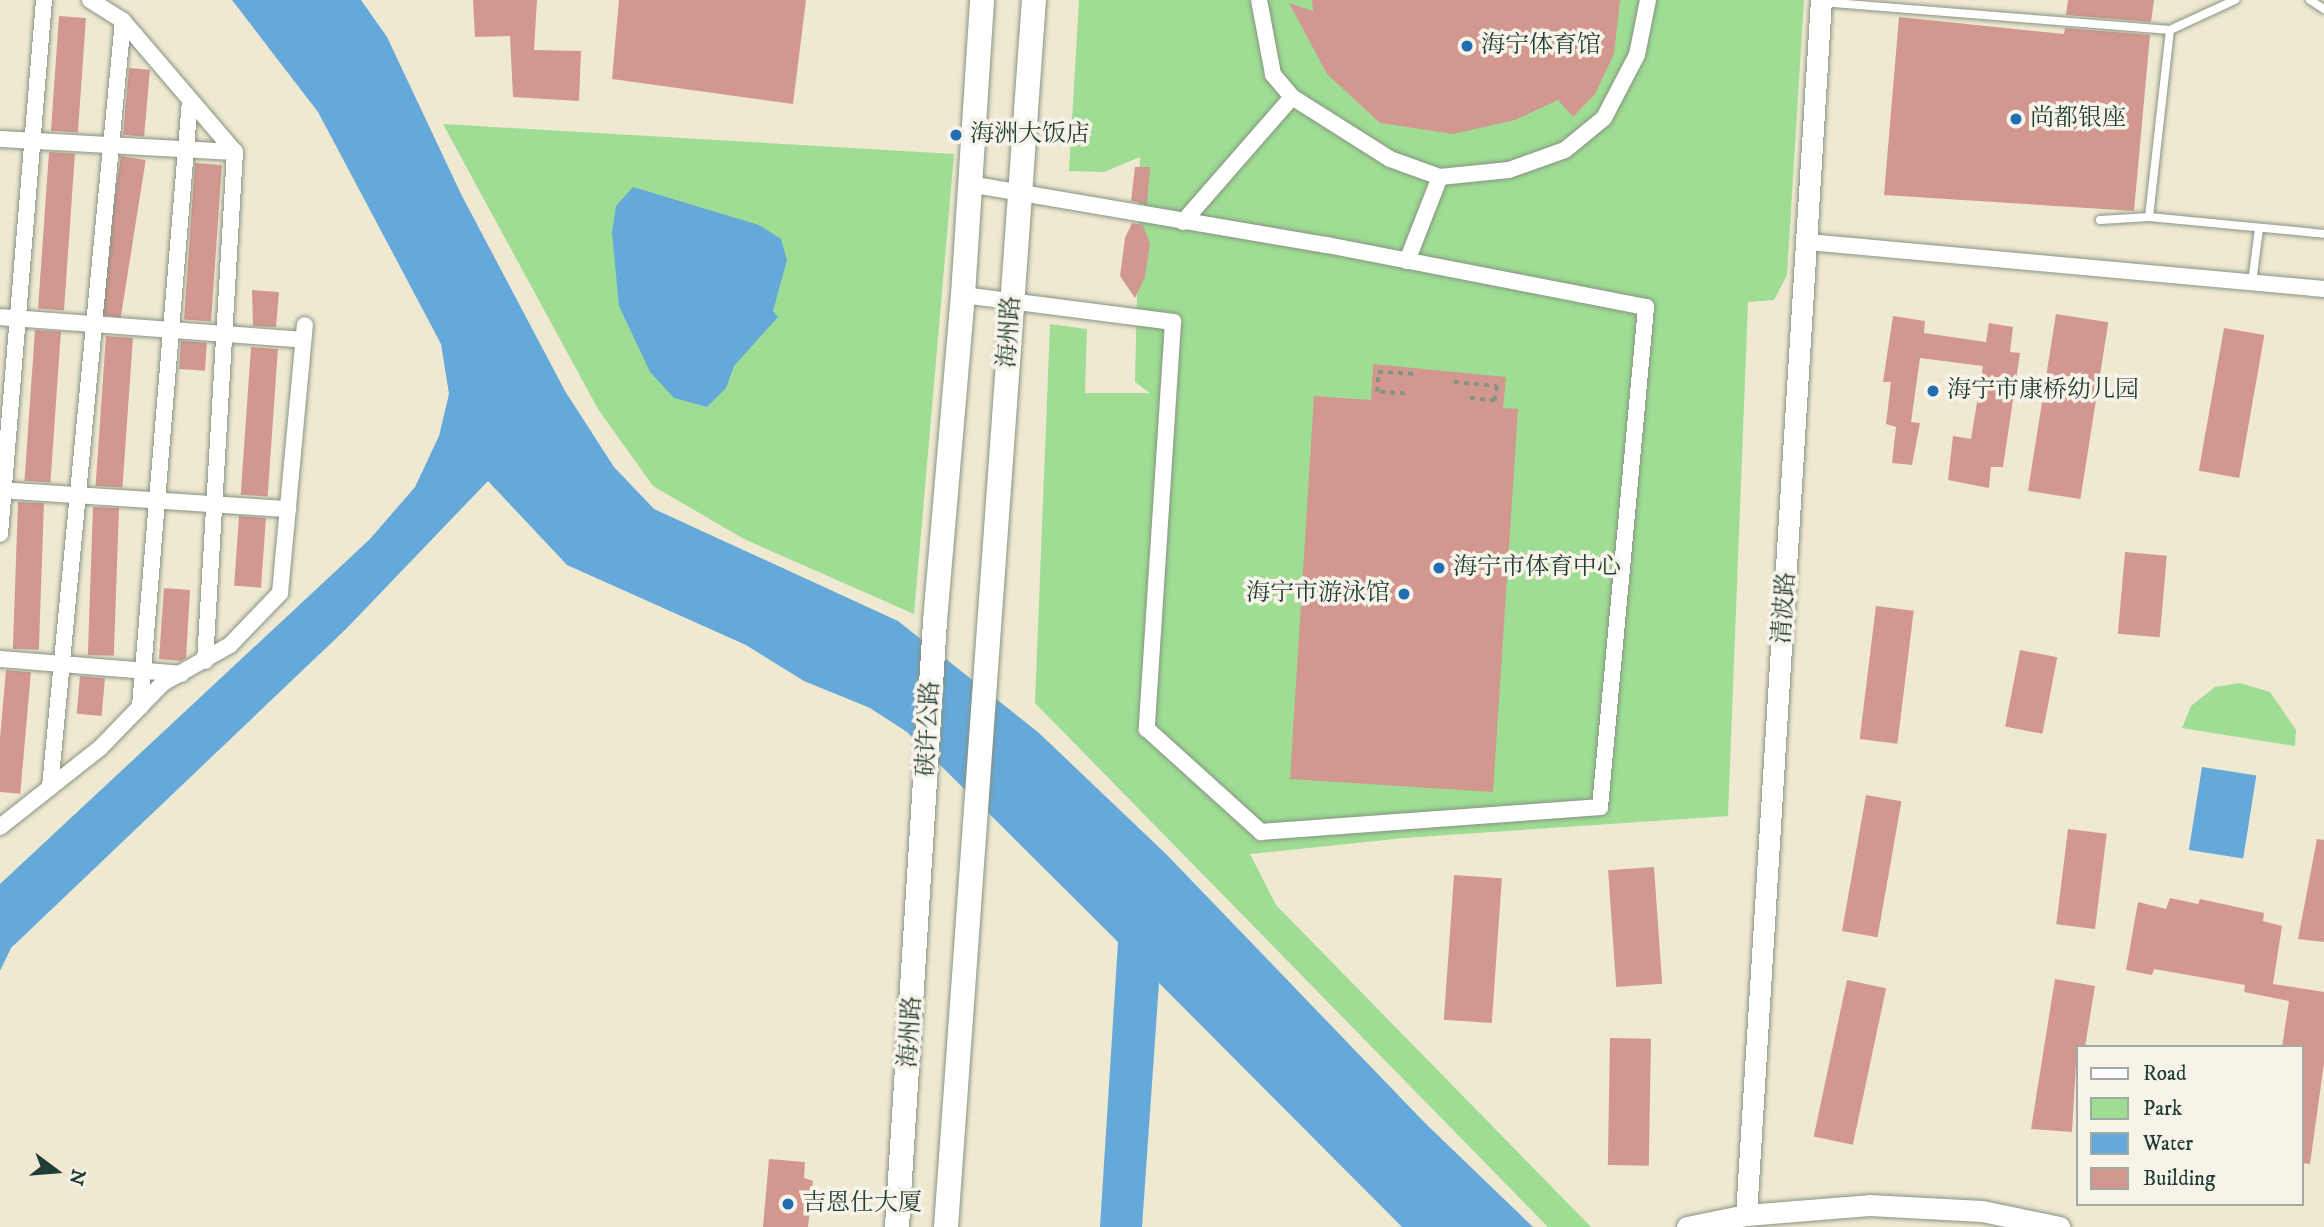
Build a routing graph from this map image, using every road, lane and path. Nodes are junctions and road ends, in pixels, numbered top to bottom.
1 (44, 0) edge
2 (90, 0) edge
3 (982, 0) edge
4 (1034, 0) edge
5 (1259, 0) edge
6 (1648, 0) edge
7 (2235, 0) edge
8 (2310, 0) edge
9 (1821, 1) edge
10 (1877, 3) edge
11 (2324, 9) edge
12 (123, 21) junction
13 (2170, 30) junction
14 (1292, 97) junction
15 (190, 100) junction
16 (0, 139) edge
17 (33, 141) junction
18 (111, 145) junction
19 (186, 149) junction
20 (235, 152) junction
21 (1440, 177) junction
22 (968, 184) junction
23 (1020, 192) junction
24 (2149, 217) junction
25 (2101, 220) dead end
26 (1183, 222) junction
27 (2259, 228) junction
28 (2324, 234) edge
29 (1808, 242) junction
30 (1407, 261) junction
31 (2252, 282) junction
32 (2324, 289) edge
33 (963, 295) junction
34 (1012, 302) junction
35 (0, 317) edge
36 (18, 318) junction
37 (94, 324) junction
38 (171, 330) junction
39 (225, 334) junction
40 (1417, 374) dead end
41 (1454, 382) dead end
42 (1405, 394) dead end
43 (1468, 398) dead end
44 (2, 490) edge
45 (78, 495) junction
46 (157, 500) junction
47 (215, 504) junction
48 (288, 509) junction
49 (0, 534) edge
50 (934, 621) joint
51 (0, 659) edge
52 (205, 661) junction
53 (62, 664) junction
54 (143, 671) junction
55 (183, 674) junction
56 (140, 707) junction
57 (50, 787) junction
58 (0, 827) edge
59 (924, 838) joint
60 (1746, 1215) junction
61 (897, 1227) edge
62 (946, 1227) edge
63 (1686, 1227) edge
64 (2059, 1227) edge

1 - 17 street
2 - 12 street
3 - 22 main road, 海州路
4 - 23 main road, 海州路
5 - 14 street
6 - 21 street
7 - 13 lane
8 - 11 lane
9 - 10 lane
9 - 29 street, 清波路
10 - 13 lane
12 - 15 street
12 - 18 street
13 - 24 lane
14 - 21 street
14 - 26 street
15 - 19 street
15 - 20 street
16 - 17 street
17 - 18 street
17 - 36 street
18 - 19 street
18 - 37 street
19 - 20 street
19 - 38 street
20 - 39 street
21 - 30 street
22 - 23 street
22 - 33 main road, 海州路
23 - 26 street
23 - 34 main road, 海州路
24 - 25 lane
24 - 27 lane
26 - 30 street
27 - 28 lane
27 - 31 lane
29 - 31 street
29 - 60 street, 清波路
30 - 34 street
31 - 32 street
33 - 34 street
33 - 50 main road, 海州路
34 - 62 main road, 海州路
35 - 36 street
36 - 37 street
36 - 44 street
37 - 38 street
37 - 45 street
38 - 39 street
38 - 46 street
39 - 47 street
39 - 48 street
40 - 42 path
41 - 43 path
44 - 45 street
44 - 49 street
45 - 46 street
45 - 53 street
46 - 47 street
46 - 54 street
47 - 48 street
47 - 52 street
48 - 52 street
50 - 59 main road, 硖许公路
51 - 53 street
52 - 55 street
53 - 54 street
53 - 57 street
54 - 55 street
54 - 56 street
55 - 56 street
56 - 57 street
57 - 58 street
59 - 61 main road, 海州路
60 - 63 street
60 - 64 street

